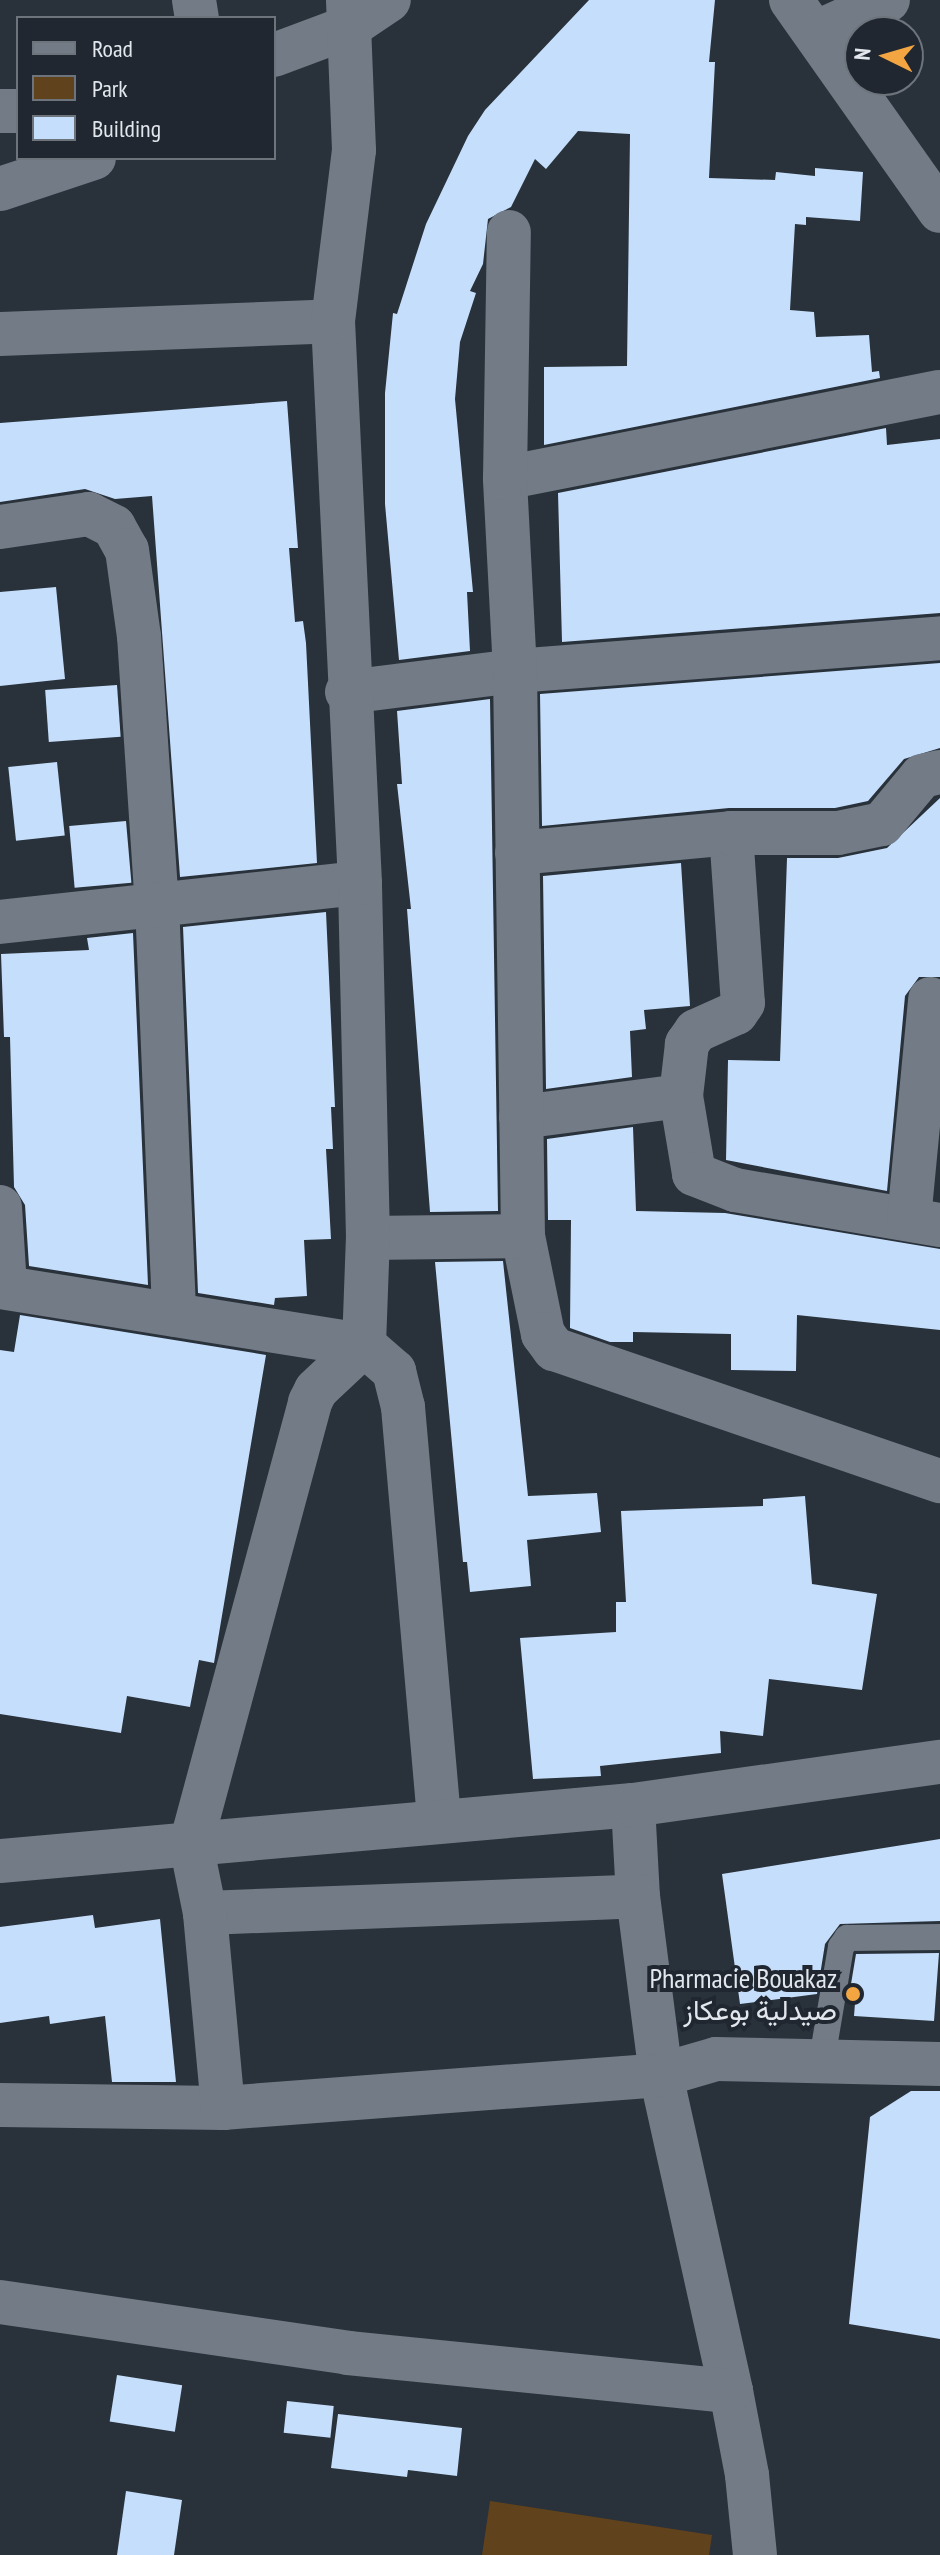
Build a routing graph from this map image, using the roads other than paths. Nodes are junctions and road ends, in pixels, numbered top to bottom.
1 (389, 0) edge
2 (888, 0) edge
3 (348, 13) edge
4 (803, 17) edge
5 (276, 54) edge
6 (88, 160) edge
7 (0, 189) edge
8 (940, 211) edge
9 (509, 232) dead end
10 (333, 321) junction
11 (0, 334) edge
12 (940, 392) edge
13 (505, 478) junction
14 (0, 527) edge
15 (940, 638) edge
16 (515, 671) junction
17 (347, 692) junction
18 (940, 772) edge
19 (731, 833) junction
20 (517, 853) junction
21 (360, 883) junction
22 (157, 904) junction
23 (0, 922) edge
24 (930, 999) dead end
25 (681, 1096) junction
26 (521, 1117) junction
27 (0, 1207) edge
28 (925, 1222) edge
29 (523, 1236) junction
30 (368, 1238) junction
31 (2, 1287) edge
32 (174, 1315) junction
33 (364, 1345) junction
34 (940, 1481) edge
35 (940, 1762) edge
36 (633, 1805) junction
37 (439, 1821) junction
38 (191, 1844) junction
39 (0, 1861) edge
40 (638, 1896) junction
41 (205, 1913) junction
42 (940, 1937) edge
43 (822, 2059) junction
44 (940, 2064) edge
45 (661, 2075) junction
46 (0, 2105) edge
47 (223, 2108) junction
48 (0, 2302) edge
49 (731, 2391) junction
50 (755, 2555) edge

1 - 3 street
2 - 4 street
3 - 5 street
3 - 10 street
4 - 8 street
6 - 7 street
9 - 13 street
10 - 11 street
10 - 17 street
12 - 13 street
13 - 16 street
14 - 22 street
15 - 16 street
16 - 17 street
16 - 20 street
17 - 21 street
18 - 19 street
19 - 20 street
19 - 25 street
20 - 26 street
21 - 22 street
21 - 30 street
22 - 23 street
22 - 32 street
24 - 28 street
25 - 26 street
25 - 28 street
26 - 29 street
27 - 31 street
29 - 30 street
29 - 34 street
30 - 33 street
31 - 32 street
32 - 33 street
33 - 37 street
33 - 38 street
35 - 36 street
36 - 37 street
36 - 40 street
37 - 38 street
38 - 39 street
38 - 41 street
40 - 41 street
40 - 45 street
41 - 47 street
42 - 43 lane
43 - 44 street
43 - 45 street
45 - 47 street
45 - 49 street
46 - 47 street
48 - 49 street
49 - 50 street

